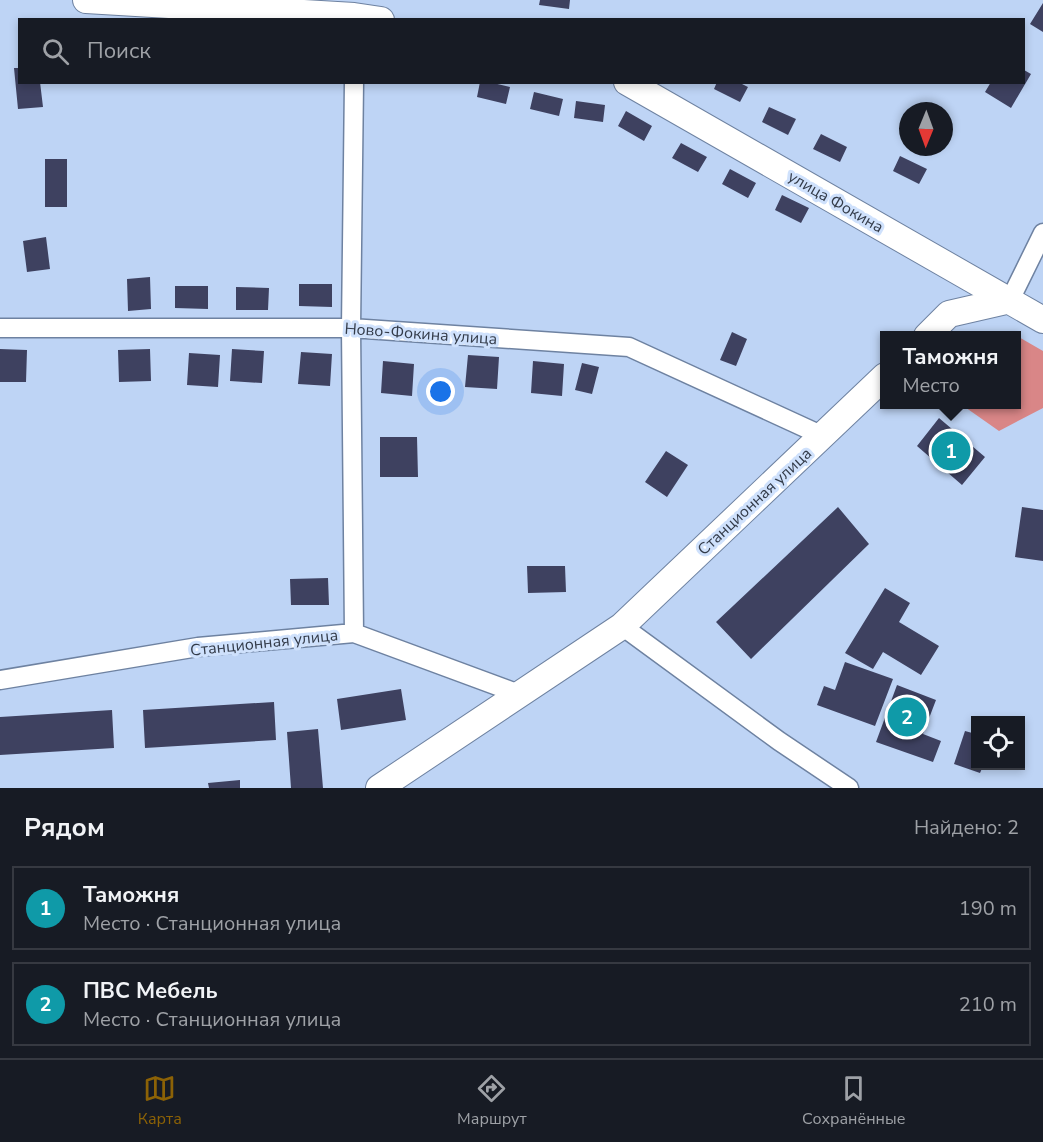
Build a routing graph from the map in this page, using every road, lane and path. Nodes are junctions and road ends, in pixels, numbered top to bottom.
1 (86, 0) edge
2 (354, 18) edge
3 (354, 84) edge
4 (631, 84) edge
5 (1043, 233) edge
6 (1010, 300) junction
7 (1043, 320) edge
8 (0, 328) edge
9 (351, 328) junction
10 (932, 331) edge
11 (880, 381) edge
12 (823, 436) junction
13 (622, 626) junction
14 (354, 633) junction
15 (0, 680) edge
16 (519, 694) junction
17 (379, 788) edge
18 (849, 788) edge

1 - 2 main road
3 - 9 street
4 - 6 main road, улица Фокина
5 - 6 street
6 - 7 main road, улица Фокина
6 - 10 main road
8 - 9 street, Ново-Фокина улица
9 - 12 street, Ново-Фокина улица
9 - 14 street
11 - 12 main road, Станционная улица
12 - 13 main road, Станционная улица
13 - 16 main road, Станционная улица
13 - 18 street
14 - 15 street, Станционная улица
14 - 16 street, Станционная улица
16 - 17 main road, Станционная улица

